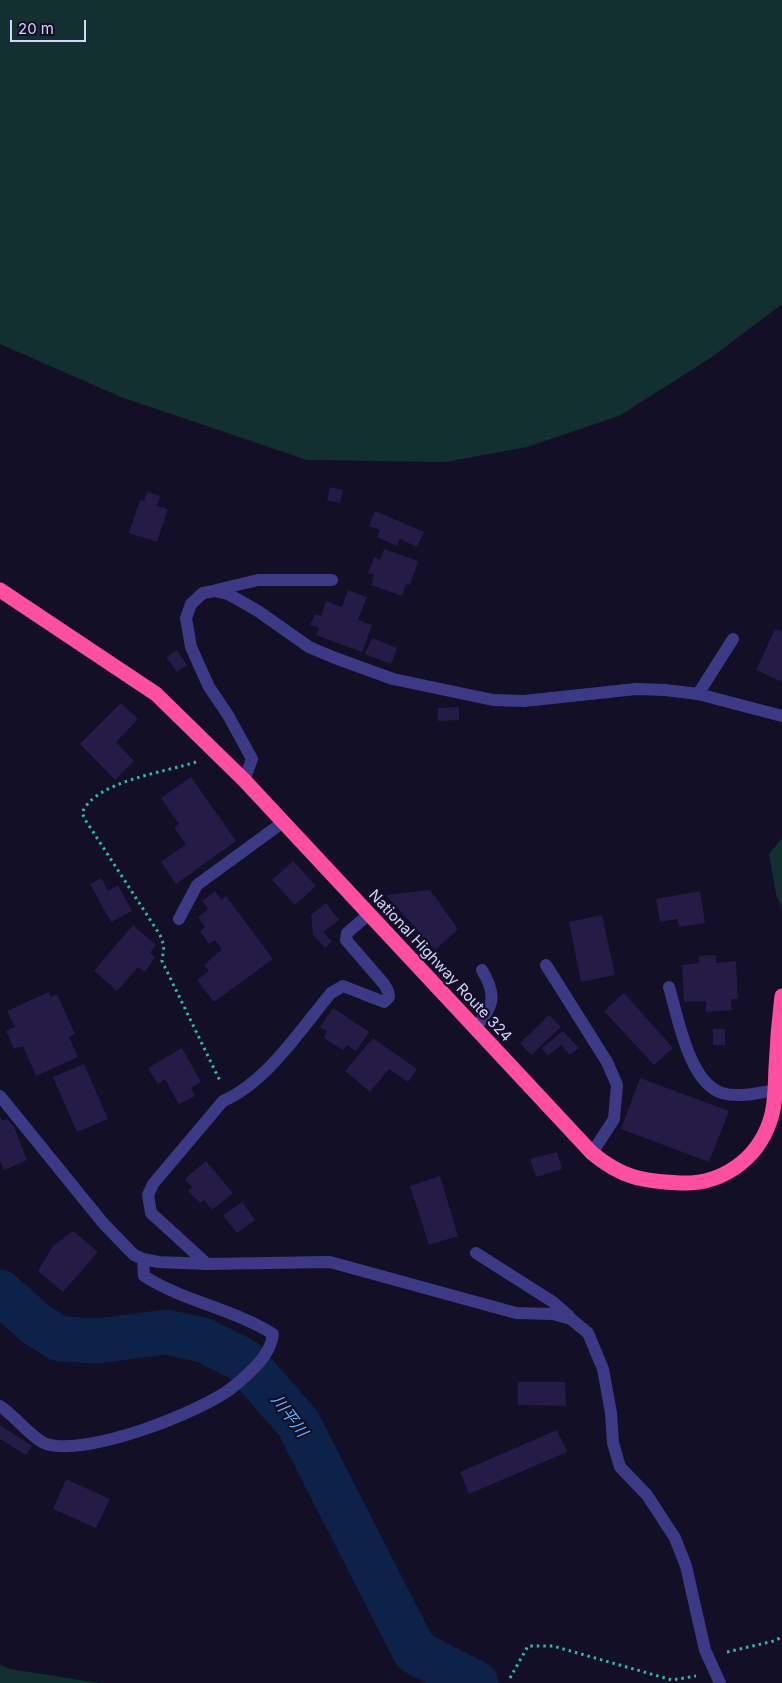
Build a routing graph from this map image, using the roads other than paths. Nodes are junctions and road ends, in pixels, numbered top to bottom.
1 (332, 580) dead end
2 (0, 590) edge
3 (214, 591) junction
4 (733, 639) dead end
5 (698, 694) junction
6 (782, 716) edge
7 (244, 780) junction
8 (282, 823) junction
9 (368, 915) junction
10 (179, 919) dead end
11 (546, 965) dead end
12 (482, 970) dead end
13 (669, 987) dead end
14 (782, 996) edge
15 (475, 1029) junction
16 (775, 1090) junction
17 (0, 1096) edge
18 (592, 1153) junction
19 (476, 1253) dead end
20 (143, 1259) junction
21 (207, 1264) junction
22 (571, 1318) junction
23 (0, 1406) edge
24 (720, 1683) edge

1 - 3 street
2 - 7 highway, National Highway Route 324
3 - 5 street
3 - 7 street
4 - 5 street
5 - 6 street
7 - 8 highway, National Highway Route 324
8 - 9 highway, National Highway Route 324
8 - 10 street
9 - 15 highway, National Highway Route 324
9 - 21 street
11 - 18 street
12 - 15 street
13 - 16 street
14 - 16 highway, National Highway Route 324
15 - 18 highway, National Highway Route 324
16 - 18 highway, National Highway Route 324
17 - 20 street
19 - 22 street
20 - 21 street
20 - 23 street
21 - 22 street
22 - 24 street

